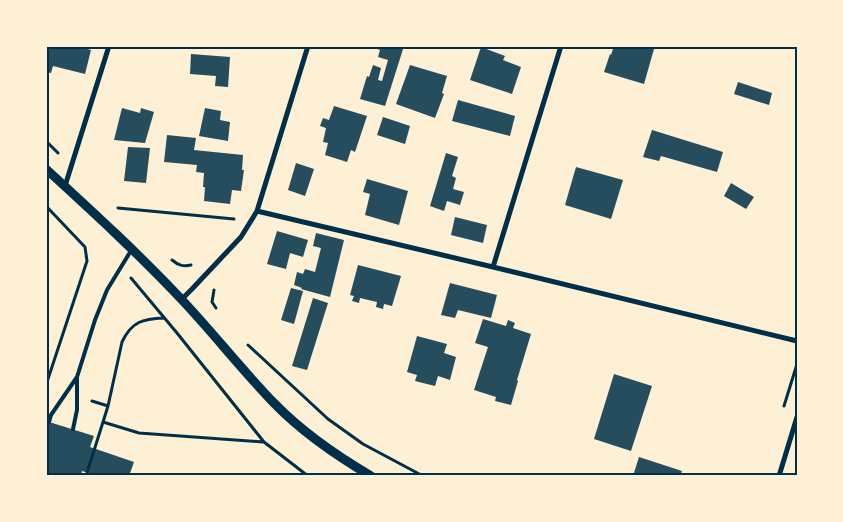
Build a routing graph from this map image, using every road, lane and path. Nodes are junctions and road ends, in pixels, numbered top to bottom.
1 (109, 46) edge
2 (308, 46) edge
3 (561, 46) edge
4 (46, 141) edge
5 (72, 165) junction
6 (46, 169) edge
7 (65, 186) junction
8 (111, 202) dead end
9 (46, 206) edge
10 (118, 208) junction
11 (257, 211) junction
12 (125, 215) dead end
13 (233, 224) dead end
14 (132, 249) junction
15 (166, 255) dead end
16 (196, 263) dead end
17 (121, 266) junction
18 (493, 267) junction
19 (182, 300) junction
20 (164, 318) junction
21 (797, 341) edge
22 (247, 344) dead end
23 (77, 377) junction
24 (46, 386) edge
25 (66, 393) junction
26 (77, 397) junction
27 (108, 406) junction
28 (797, 417) edge
29 (49, 422) dead end
30 (103, 422) junction
31 (73, 430) dead end
32 (264, 442) junction
33 (86, 476) edge
34 (308, 476) edge
35 (371, 476) edge
36 (423, 476) edge
37 (779, 476) edge

1 - 5 street
2 - 11 street
3 - 18 street
4 - 5 path
5 - 7 street
6 - 7 street
7 - 14 street
8 - 10 path
9 - 24 path
10 - 12 path
10 - 13 path
11 - 18 street
11 - 19 street
14 - 17 lane
14 - 19 street
15 - 16 path
17 - 20 path
17 - 23 lane
18 - 21 street
19 - 35 street
20 - 27 path
20 - 32 path
22 - 36 path
23 - 25 lane
23 - 26 lane
24 - 25 path
25 - 29 lane
26 - 27 path
26 - 31 lane
27 - 30 path
28 - 37 street
30 - 32 path
30 - 33 path
32 - 34 path

